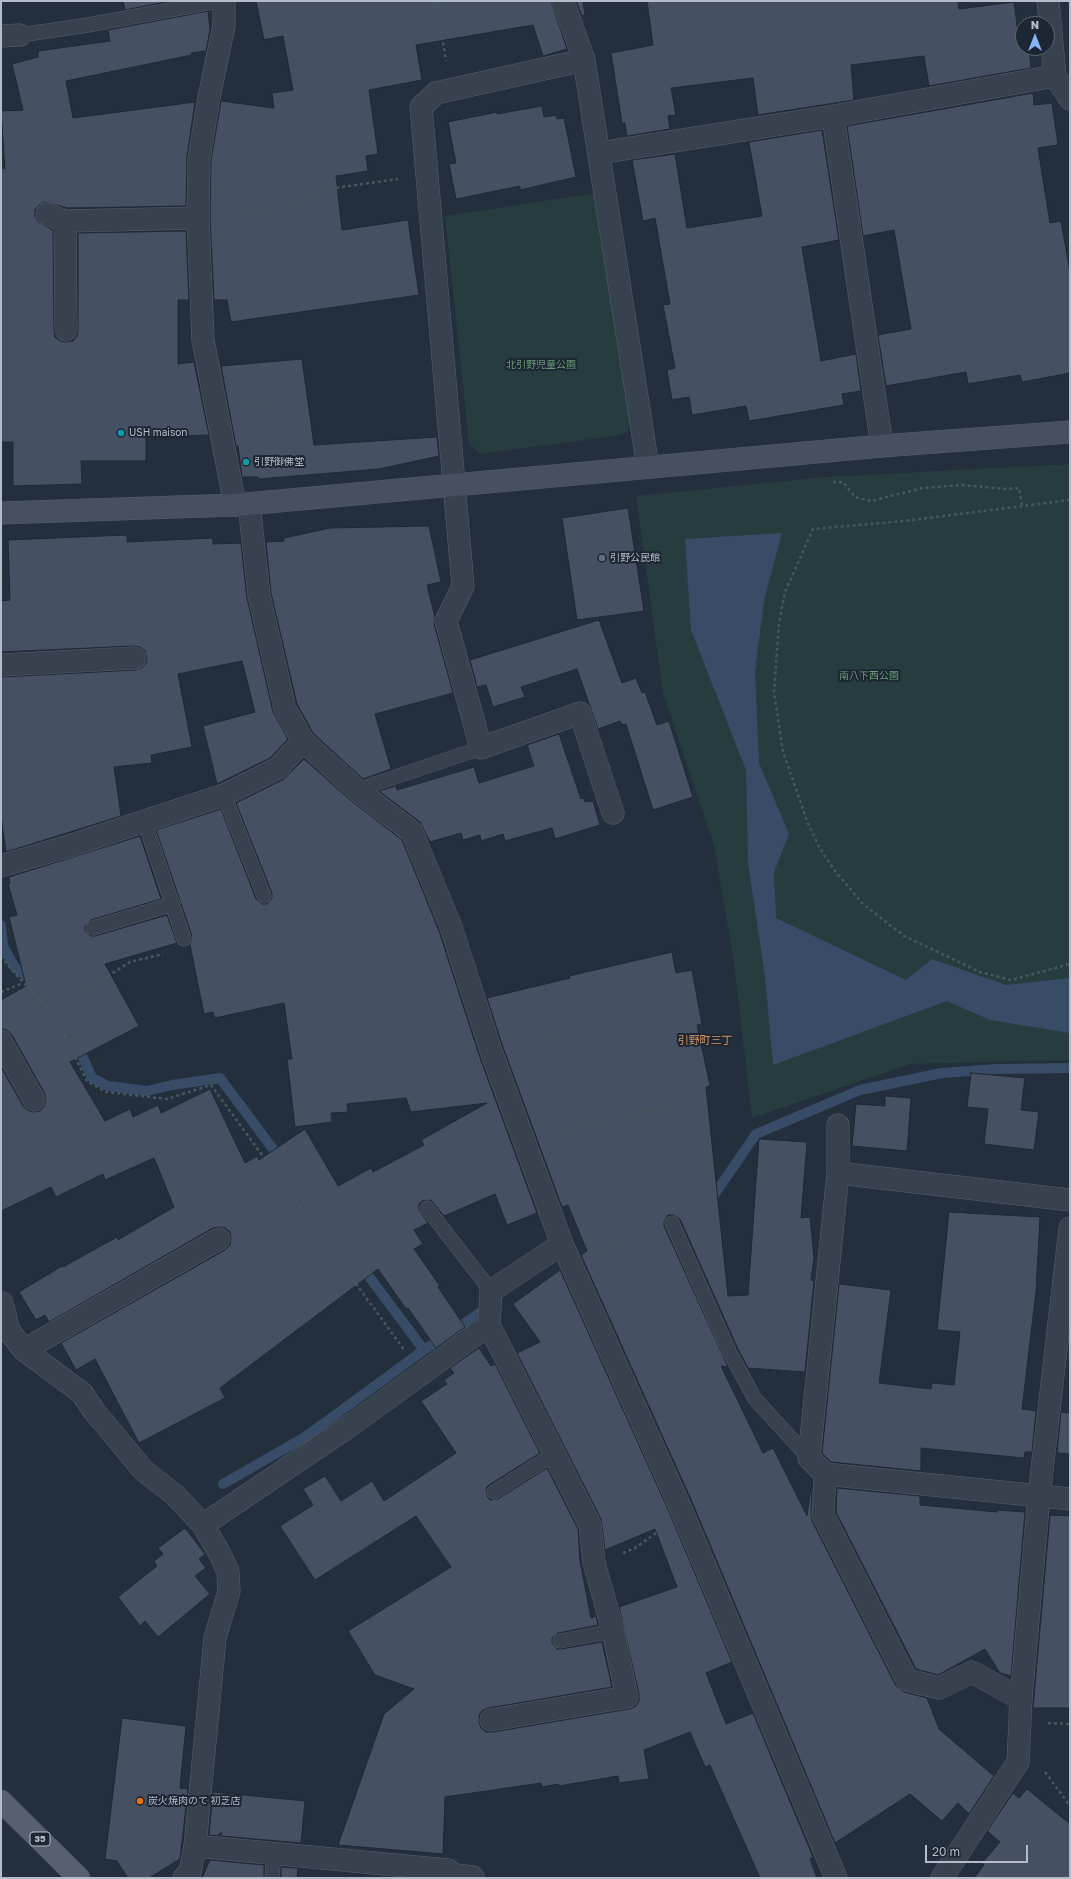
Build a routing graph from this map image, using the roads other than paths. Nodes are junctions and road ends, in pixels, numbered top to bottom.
1 (218, 1) edge
2 (224, 1) edge
3 (563, 1) edge
4 (1048, 1) edge
5 (11, 35) edge
6 (584, 60) junction
7 (1055, 76) junction
8 (1070, 99) edge
9 (833, 116) junction
10 (600, 153) junction
11 (198, 218) junction
12 (66, 330) dead end
13 (1070, 432) edge
14 (882, 446) junction
15 (648, 467) junction
16 (455, 485) junction
17 (242, 505) junction
18 (1, 513) edge
19 (135, 658) dead end
20 (1, 665) edge
21 (303, 741) junction
22 (481, 748) junction
23 (357, 790) junction
24 (224, 795) junction
25 (613, 813) dead end
26 (144, 820) junction
27 (1, 866) edge
28 (264, 896) dead end
29 (173, 904) junction
30 (93, 928) dead end
31 (184, 939) dead end
32 (1, 1041) edge
33 (34, 1100) dead end
34 (838, 1126) dead end
35 (838, 1173) junction
36 (1070, 1200) edge
37 (427, 1208) dead end
38 (672, 1224) road end
39 (1070, 1228) edge
40 (219, 1239) dead end
41 (562, 1244) junction
42 (491, 1291) junction
43 (1, 1303) edge
44 (488, 1325) junction
45 (24, 1350) junction
46 (554, 1454) junction
47 (809, 1458) junction
48 (825, 1474) junction
49 (494, 1492) dead end
50 (1039, 1496) junction
51 (1070, 1499) edge
52 (203, 1525) junction
53 (613, 1632) junction
54 (560, 1641) dead end
55 (1020, 1698) junction
56 (491, 1720) dead end
57 (1, 1801) edge
58 (194, 1846) junction
59 (274, 1853) junction
60 (448, 1870) joint
61 (79, 1878) edge
62 (184, 1878) edge
63 (272, 1878) edge
64 (478, 1878) edge
65 (836, 1878) edge
66 (942, 1878) edge

1 - 5 lane
2 - 11 street
3 - 6 street
4 - 7 street
6 - 10 street
6 - 16 street
7 - 8 street
7 - 9 street
9 - 10 street
9 - 14 street
10 - 15 street
11 - 12 street
11 - 17 street
13 - 14 street
14 - 15 street
15 - 16 street
16 - 17 street
16 - 22 street
17 - 18 street
17 - 21 street
19 - 20 street
21 - 23 street
21 - 24 street
22 - 23 lane
22 - 25 street
23 - 41 street
24 - 26 street
24 - 28 lane
26 - 27 street
26 - 29 lane
29 - 30 lane
29 - 31 lane
32 - 33 street
34 - 35 street
35 - 36 street
35 - 47 street
37 - 42 lane
38 - 47 lane
39 - 50 street
40 - 45 street
41 - 42 street
41 - 65 street
42 - 44 street
43 - 45 street
44 - 46 street
44 - 52 street
45 - 52 street
46 - 49 lane
46 - 53 street
47 - 48 street
48 - 50 street
48 - 55 street
50 - 51 street
50 - 55 street
52 - 58 street
53 - 54 lane
53 - 56 street
55 - 66 street
57 - 61 main road, 35
58 - 59 street
58 - 62 street
59 - 60 street
59 - 63 lane
60 - 64 lane

